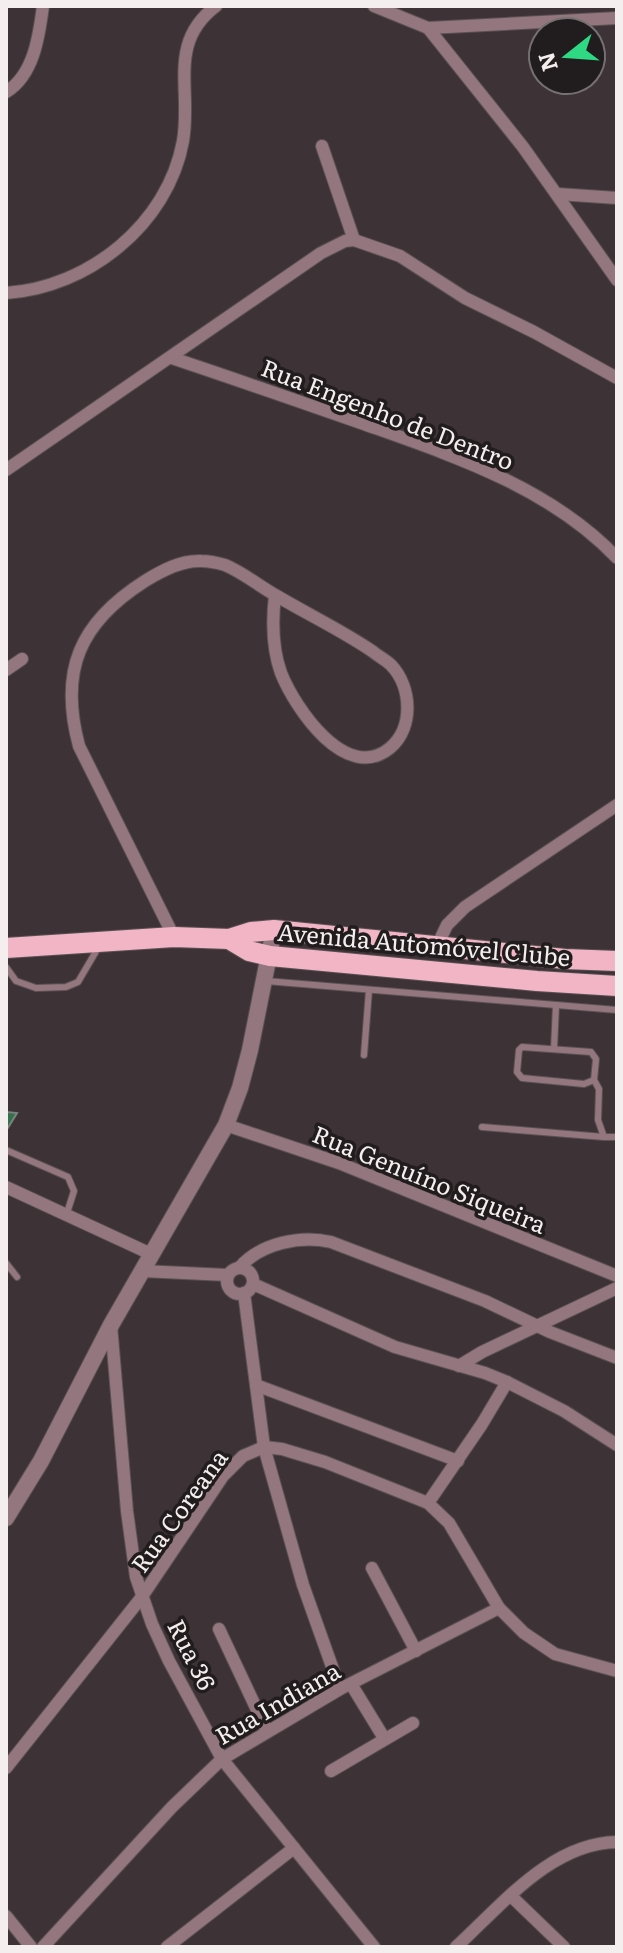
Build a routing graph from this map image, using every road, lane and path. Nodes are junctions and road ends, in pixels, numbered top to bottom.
1 (43, 6) edge
2 (216, 6) edge
3 (374, 6) edge
4 (615, 19) edge
5 (428, 28) junction
6 (6, 92) edge
7 (322, 146) dead end
8 (558, 194) junction
9 (617, 198) edge
10 (354, 240) junction
11 (617, 280) edge
12 (6, 293) edge
13 (172, 358) junction
14 (617, 378) edge
15 (6, 470) edge
16 (617, 558) edge
17 (275, 595) junction
18 (22, 659) dead end
19 (6, 670) edge
20 (617, 805) edge
21 (274, 930) junction
22 (174, 937) junction
23 (229, 939) junction
24 (101, 942) junction
25 (437, 946) junction
26 (6, 948) edge
27 (270, 956) junction
28 (565, 959) junction
29 (617, 961) edge
30 (6, 967) edge
31 (415, 970) junction
32 (266, 981) junction
33 (562, 983) junction
34 (617, 986) edge
35 (369, 990) junction
36 (556, 1005) junction
37 (617, 1010) edge
38 (554, 1049) junction
39 (364, 1055) dead end
40 (594, 1080) junction
41 (226, 1125) junction
42 (482, 1127) dead end
43 (604, 1137) junction
44 (617, 1137) edge
45 (6, 1150) edge
46 (6, 1187) edge
47 (66, 1216) junction
48 (151, 1254) junction
49 (6, 1263) edge
50 (240, 1267) junction
51 (142, 1271) junction
52 (227, 1275) junction
53 (617, 1276) edge
54 (17, 1277) dead end
55 (617, 1288) edge
56 (248, 1289) junction
57 (111, 1325) junction
58 (537, 1326) junction
59 (617, 1358) edge
60 (459, 1366) junction
61 (507, 1382) junction
62 (256, 1385) junction
63 (617, 1445) edge
64 (264, 1447) junction
65 (458, 1461) junction
66 (428, 1503) junction
67 (6, 1518) edge
68 (372, 1568) dead end
69 (141, 1598) junction
70 (499, 1608) junction
71 (219, 1629) dead end
72 (416, 1651) junction
73 (617, 1671) edge
74 (345, 1686) junction
75 (413, 1723) dead end
76 (267, 1731) junction
77 (384, 1738) junction
78 (222, 1759) junction
79 (6, 1768) edge
80 (331, 1771) dead end
81 (617, 1842) edge
82 (294, 1848) junction
83 (511, 1896) junction
84 (6, 1916) edge
85 (31, 1947) edge
86 (43, 1947) edge
87 (167, 1947) edge
88 (374, 1947) edge
89 (456, 1947) edge
90 (564, 1947) edge

1 - 6 street
2 - 12 street
3 - 5 street
4 - 5 street
5 - 8 street
7 - 10 street
8 - 9 street
8 - 11 street
10 - 13 street
10 - 14 street
13 - 15 street
13 - 16 street, Rua Engenho de Dentro
17 - 17 street
17 - 22 street
18 - 19 street
20 - 25 street
21 - 23 main road, Avenida Automóvel Clube
21 - 25 main road, Avenida Automóvel Clube
21 - 27 street
22 - 23 main road, Avenida Automóvel Clube
22 - 24 main road, Avenida Automóvel Clube
23 - 27 main road, Avenida Automóvel Clube
24 - 26 main road, Avenida Automóvel Clube
24 - 30 lane
25 - 28 main road, Avenida Automóvel Clube
25 - 31 main road
27 - 31 main road, Avenida Automóvel Clube
27 - 32 street
28 - 29 main road, Avenida Automóvel Clube
28 - 33 main road
31 - 33 main road, Avenida Automóvel Clube
32 - 35 lane
32 - 41 street
33 - 34 main road, Avenida Automóvel Clube
35 - 36 lane
35 - 39 lane
36 - 37 lane
36 - 38 lane
38 - 40 lane
38 - 40 lane
40 - 43 lane
41 - 48 street
41 - 53 street, Rua Genuíno Siqueira
42 - 43 lane
43 - 44 lane
45 - 47 lane
46 - 47 street
47 - 48 street
48 - 51 street
49 - 54 lane
50 - 52 street
50 - 56 street
50 - 58 street
51 - 52 street
51 - 57 street
52 - 56 street
55 - 58 street
56 - 60 street
56 - 62 street
57 - 67 street
57 - 69 street, Rua 36
58 - 59 street
58 - 60 street
60 - 61 street
61 - 63 street
61 - 65 street
62 - 64 street
62 - 65 street
64 - 66 street, Rua Coreana
64 - 69 street, Rua Coreana
64 - 74 street
65 - 66 street
66 - 70 street, Rua Coreana
68 - 72 street
69 - 78 street, Rua 36
69 - 79 street, Rua Coreana
70 - 72 street, Rua Indiana
70 - 73 street, Rua Coreana
71 - 76 street
72 - 74 street, Rua Indiana
74 - 76 street, Rua Indiana
74 - 77 street
75 - 77 street
76 - 78 street, Rua Indiana
77 - 80 street
78 - 82 street, Rua 36
78 - 86 street, Rua Indiana
81 - 83 street
82 - 87 street
82 - 88 street, Rua 36
83 - 89 street
83 - 90 street
84 - 85 street

